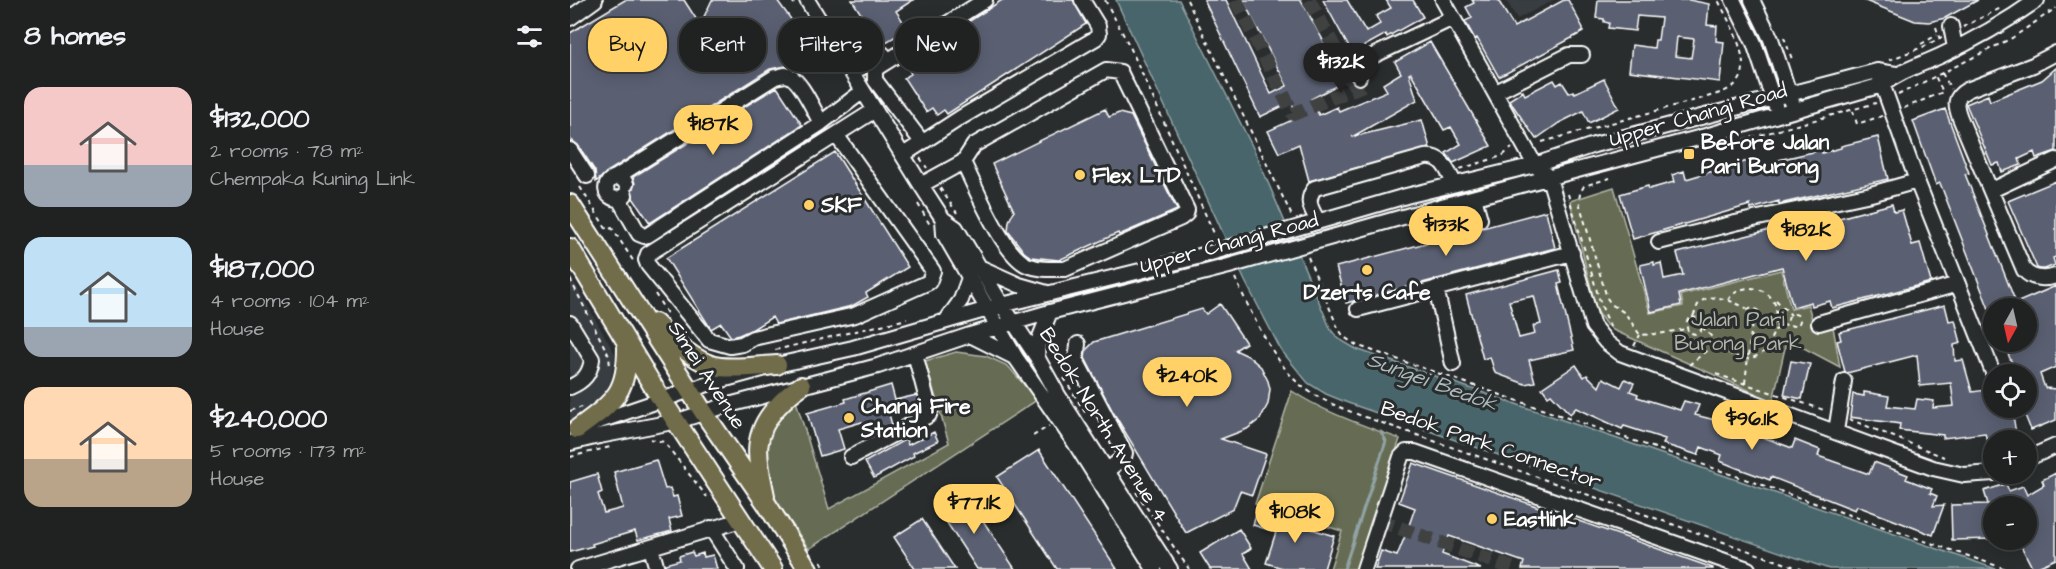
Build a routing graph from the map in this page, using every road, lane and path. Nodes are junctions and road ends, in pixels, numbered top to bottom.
1 (595, 0) edge
2 (792, 0) edge
3 (969, 0) edge
4 (985, 0) edge
5 (1083, 0) edge
6 (1105, 0) edge
7 (1187, 0) edge
8 (1443, 0) edge
9 (1718, 0) edge
10 (1733, 0) edge
11 (1752, 0) edge
12 (2037, 0) edge
13 (802, 4) edge
14 (2007, 5) dead end
15 (570, 18) edge
16 (814, 18) edge
17 (1453, 18) junction
18 (1952, 29) junction
19 (1782, 32) dead end
20 (1938, 34) dead end
21 (1921, 44) dead end
22 (1955, 48) junction
23 (2056, 52) edge
24 (1582, 55) dead end
25 (1881, 66) junction
26 (1794, 68) dead end
27 (852, 73) joint
28 (1942, 73) dead end
29 (1896, 74) junction
30 (1764, 76) junction
31 (1935, 76) dead end
32 (1359, 77) tunnel mouth
33 (1882, 85) junction
34 (863, 91) junction
35 (1496, 92) junction
36 (1790, 93) junction
37 (1953, 93) junction
38 (1772, 98) junction
39 (1744, 105) junction
40 (875, 110) junction
41 (1795, 110) junction
42 (1853, 110) dead end
43 (1892, 112) junction
44 (1778, 115) junction
45 (821, 123) junction
46 (1642, 134) junction
47 (837, 136) junction
48 (922, 142) junction
49 (1542, 142) dead end
50 (1513, 145) dead end
51 (570, 150) edge
52 (1646, 152) junction
53 (903, 155) junction
54 (2056, 160) edge
55 (963, 162) junction
56 (1535, 165) junction
57 (1452, 178) junction
58 (1549, 178) junction
59 (1610, 178) dead end
60 (1917, 181) junction
61 (584, 182) joint
62 (921, 185) junction
63 (1565, 185) dead end
64 (1992, 190) junction
65 (1474, 198) junction
66 (914, 199) dead end
67 (570, 204) edge
68 (1316, 217) junction
69 (943, 219) junction
70 (1480, 219) dead end
71 (1293, 224) junction
72 (933, 230) dead end
73 (1659, 242) dead end
74 (1222, 246) junction
75 (570, 248) edge
76 (1303, 248) junction
77 (1572, 253) junction
78 (637, 267) dead end
79 (979, 267) junction
80 (1232, 268) junction
81 (1600, 276) junction
82 (2056, 276) edge
83 (969, 278) junction
84 (1593, 278) junction
85 (1958, 284) junction
86 (650, 287) dead end
87 (1436, 288) junction
88 (1049, 293) junction
89 (628, 296) junction
90 (1772, 298) junction
91 (1728, 300) junction
92 (1002, 305) junction
93 (988, 309) junction
94 (1358, 309) dead end
95 (1747, 310) junction
96 (1050, 312) junction
97 (1754, 313) junction
98 (1791, 315) junction
99 (1758, 316) junction
100 (669, 317) dead end
101 (1692, 317) junction
102 (906, 319) dead end
103 (946, 321) junction
104 (1014, 322) junction
105 (570, 323) edge
106 (1789, 323) junction
107 (1819, 323) dead end
108 (1774, 325) junction
109 (999, 327) junction
110 (1702, 327) junction
111 (1686, 328) junction
112 (1779, 328) junction
113 (1612, 329) dead end
114 (1783, 330) dead end
115 (970, 335) junction
116 (627, 342) junction
117 (1717, 342) junction
118 (1078, 344) dead end
119 (1628, 344) dead end
120 (1634, 347) dead end
121 (915, 354) junction
122 (1037, 357) junction
123 (775, 358) junction
124 (1016, 358) junction
125 (1748, 358) junction
126 (1453, 364) dead end
127 (1990, 364) edge
128 (1711, 372) dead end
129 (1678, 374) junction
130 (1844, 381) dead end
131 (801, 386) junction
132 (570, 387) edge
133 (689, 389) junction
134 (1744, 391) junction
135 (662, 399) junction
136 (704, 413) junction
137 (1838, 416) junction
138 (1052, 425) dead end
139 (672, 428) junction
140 (1836, 431) junction
141 (572, 434) edge
142 (1033, 436) dead end
143 (647, 439) dead end
144 (664, 442) junction
145 (614, 446) dead end
146 (2056, 446) edge
147 (2037, 454) edge
148 (570, 457) edge
149 (851, 457) dead end
150 (1947, 458) dead end
151 (1107, 470) junction
152 (1983, 474) edge
153 (710, 500) dead end
154 (766, 503) junction
155 (741, 520) junction
156 (711, 528) junction
157 (651, 548) junction
158 (814, 564) edge
159 (578, 569) edge
160 (657, 569) edge
161 (737, 569) edge
162 (773, 569) edge
163 (826, 569) edge
164 (1154, 569) edge
165 (1170, 569) edge
166 (1364, 569) edge
167 (1748, 569) edge
168 (1801, 569) edge
169 (2006, 569) edge

1 - 15 street
2 - 13 path
3 - 27 street
4 - 48 street
5 - 48 street
6 - 74 path
7 - 71 path
8 - 17 street
9 - 49 path
10 - 30 street
11 - 36 street
12 - 22 street, Upper Changi Road
13 - 16 street
14 - 18 path
17 - 32 street
17 - 35 street
18 - 22 street
18 - 25 path
19 - 26 path
20 - 21 path
22 - 29 street, Upper Changi Road
23 - 37 street
24 - 35 street
25 - 29 street, Upper Changi Road
25 - 33 street
25 - 36 street, Upper Changi Road
27 - 34 street
28 - 37 path
29 - 33 street, Upper Changi Road
30 - 38 street
30 - 39 street
31 - 37 path
33 - 41 street, Upper Changi Road
33 - 43 street
34 - 40 street
34 - 45 street
35 - 56 street
36 - 38 street, Upper Changi Road
36 - 41 street
37 - 43 path
37 - 64 street
38 - 39 street, Upper Changi Road
38 - 44 street
39 - 46 street, Upper Changi Road
40 - 47 street
40 - 53 street
41 - 44 street, Upper Changi Road
42 - 43 path
43 - 60 street
44 - 52 street, Upper Changi Road
45 - 45 street
46 - 52 street
46 - 56 street, Upper Changi Road
47 - 47 street
48 - 53 street
50 - 57 path
51 - 61 street
52 - 58 street, Upper Changi Road
53 - 62 street
54 - 64 street
55 - 55 street
55 - 62 street
56 - 57 street, Upper Changi Road
56 - 58 street
57 - 68 street, Upper Changi Road
57 - 68 street
58 - 65 street, Upper Changi Road
58 - 77 street
59 - 81 path
60 - 73 street
60 - 85 street
61 - 78 path
62 - 69 street
63 - 84 path
64 - 82 street
65 - 70 street
65 - 76 street, Upper Changi Road
66 - 72 path
67 - 89 main road, Simei Avenue
68 - 71 street, Upper Changi Road
68 - 71 path
69 - 79 street, Bedok North Avenue 4
69 - 83 street, Bedok North Avenue 4
71 - 74 street, Upper Changi Road
74 - 88 street, Upper Changi Road
75 - 116 main road
76 - 80 street, Upper Changi Road
76 - 169 path
77 - 87 street
77 - 129 street
79 - 88 street
79 - 92 street, Bedok North Avenue 4
80 - 96 street, Upper Changi Road
80 - 168 path, Bedok Park Connector
81 - 84 path
81 - 111 path
83 - 93 street, Bedok North Avenue 4
83 - 103 street
84 - 113 path
85 - 107 street
85 - 127 street
86 - 100 path
87 - 94 street
87 - 126 street
88 - 92 street, Upper Changi Road
89 - 123 main road
89 - 133 main road, Simei Avenue
90 - 91 path
90 - 98 path
90 - 108 path
91 - 95 path
91 - 101 path
92 - 93 street, Upper Changi Road
92 - 104 street, Bedok North Avenue 4
93 - 103 street, Upper Changi Road
93 - 109 street, Bedok North Avenue 4
95 - 97 path
95 - 99 path
96 - 104 street, Upper Changi Road
96 - 122 street
97 - 99 path
97 - 125 path
98 - 106 path
98 - 106 path
99 - 108 path
101 - 110 path
101 - 111 path
102 - 123 path
103 - 123 street, Upper Changi Road
104 - 109 street, Upper Changi Road
104 - 122 street, Bedok North Avenue 4
105 - 132 street
106 - 112 path
108 - 112 path
109 - 115 street, Upper Changi Road
109 - 124 street, Bedok North Avenue 4
110 - 111 path
110 - 117 path
112 - 114 path
112 - 125 path
115 - 121 street, Upper Changi Road
115 - 124 street
116 - 135 main road
116 - 141 main road
117 - 125 path
117 - 129 path
118 - 151 street
119 - 120 path
121 - 131 street, Upper Changi Road
121 - 149 street
122 - 151 street, Bedok North Avenue 4
123 - 133 street, Upper Changi Road
124 - 164 street, Bedok North Avenue 4
125 - 134 path
128 - 134 path
129 - 134 street
130 - 137 street
131 - 136 street, Upper Changi Road
131 - 154 main road
133 - 135 street, Upper Changi Road
133 - 136 main road, Simei Avenue
134 - 137 path
134 - 140 street
135 - 139 main road
135 - 141 street, Upper Changi Road
136 - 139 street, Upper Changi Road
136 - 154 main road, Simei Avenue
137 - 140 street
137 - 150 path
138 - 142 path
139 - 141 street, Upper Changi Road
139 - 144 path
139 - 155 main road
140 - 152 street
143 - 144 path
144 - 153 path
145 - 148 path
146 - 147 street
151 - 165 street, Bedok North Avenue 4
154 - 158 main road, Simei Avenue
155 - 156 street
155 - 162 main road
156 - 157 street
156 - 161 street
157 - 159 street
157 - 160 street
158 - 163 path
166 - 167 street

